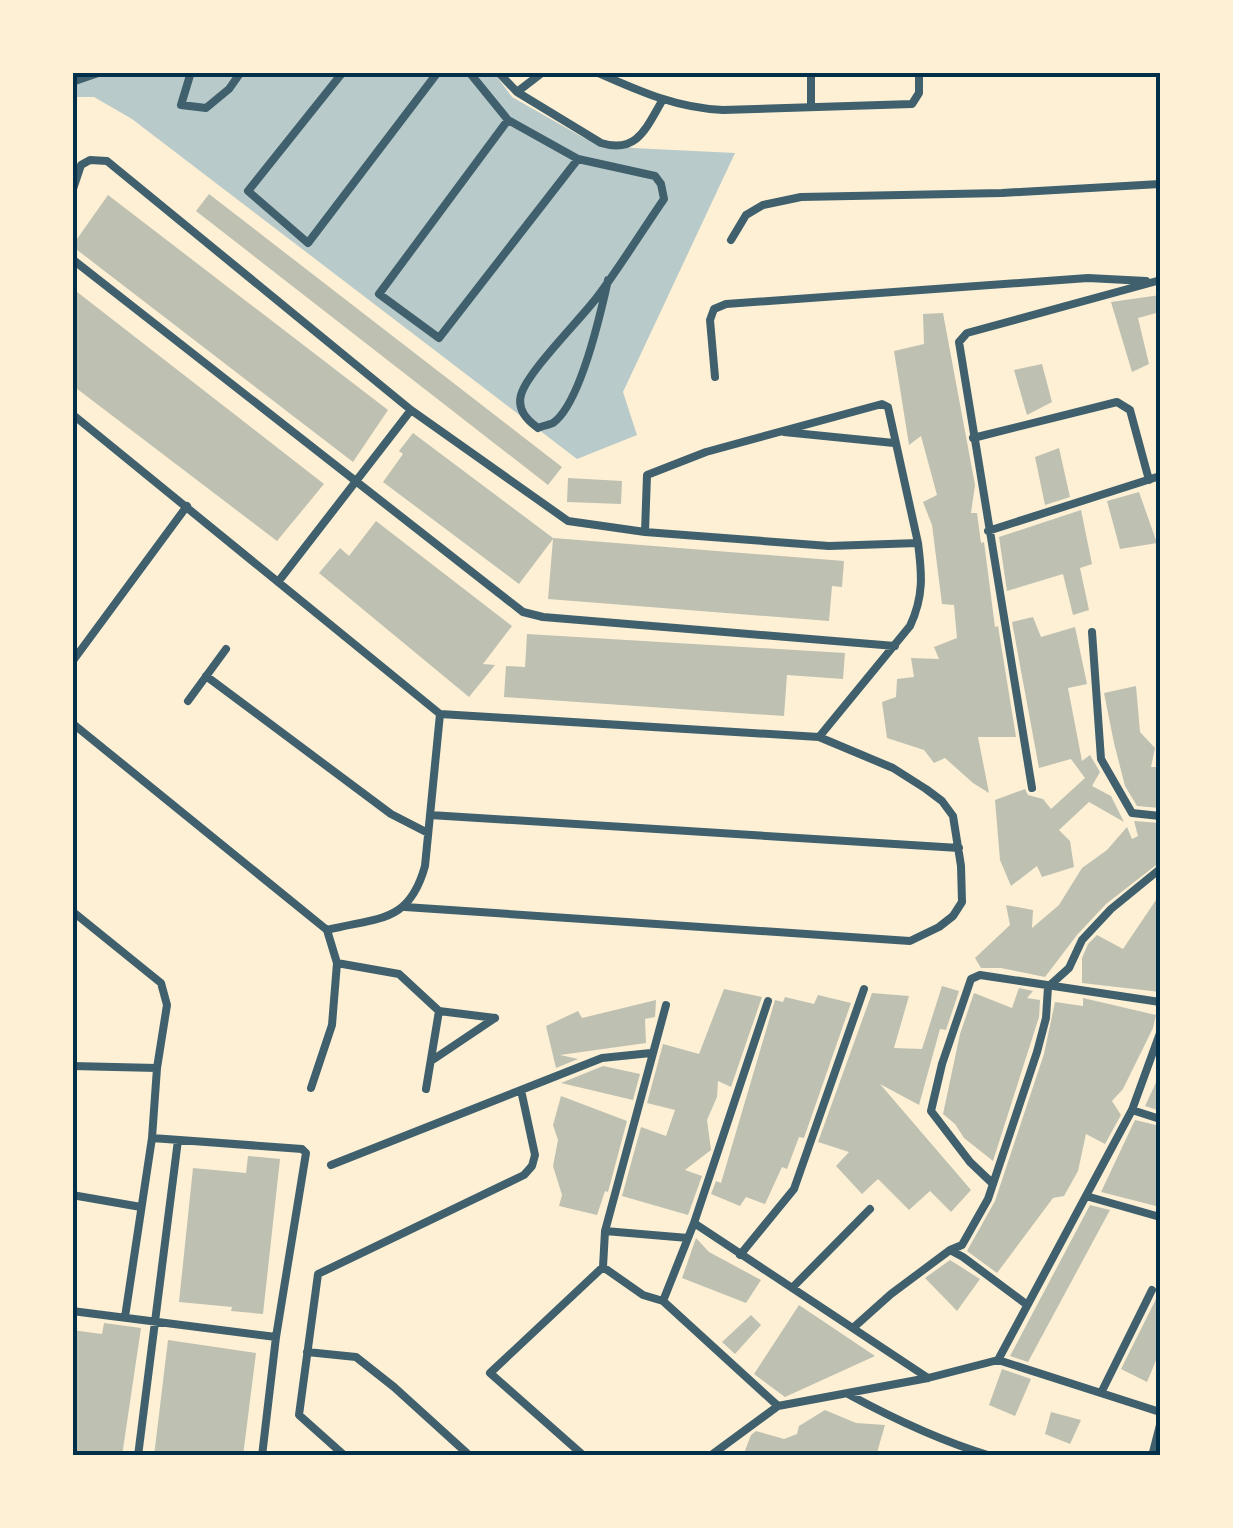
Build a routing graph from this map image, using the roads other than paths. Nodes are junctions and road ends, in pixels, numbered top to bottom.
1 (101, 72) edge
2 (191, 72) edge
3 (241, 72) edge
4 (343, 72) edge
5 (438, 72) edge
6 (469, 72) edge
7 (498, 72) edge
8 (543, 72) edge
9 (596, 72) edge
10 (812, 72) edge
11 (919, 72) edge
12 (72, 82) edge
13 (517, 92) junction
14 (662, 101) junction
15 (812, 107) junction
16 (508, 120) junction
17 (578, 159) junction
18 (1160, 184) edge
19 (72, 192) edge
20 (731, 240) dead end
21 (72, 259) edge
22 (1088, 278) junction
23 (608, 280) junction
24 (1159, 281) edge
25 (1090, 299) junction
26 (716, 377) dead end
27 (410, 410) junction
28 (72, 414) edge
29 (780, 432) junction
30 (973, 438) junction
31 (894, 444) junction
32 (1160, 476) edge
33 (1149, 480) junction
34 (354, 482) junction
35 (187, 506) junction
36 (988, 530) junction
37 (644, 532) junction
38 (918, 543) junction
39 (278, 582) junction
40 (1092, 632) dead end
41 (895, 646) junction
42 (226, 649) dead end
43 (72, 662) edge
44 (206, 676) junction
45 (188, 702) dead end
46 (440, 714) junction
47 (72, 723) edge
48 (820, 737) junction
49 (1032, 788) dead end
50 (430, 815) junction
51 (1160, 816) edge
52 (428, 833) junction
53 (959, 848) junction
54 (1160, 869) edge
55 (405, 907) junction
56 (72, 911) edge
57 (327, 930) junction
58 (337, 962) junction
59 (1048, 988) junction
60 (864, 989) dead end
61 (768, 1002) dead end
62 (1160, 1002) edge
63 (666, 1005) dead end
64 (439, 1010) junction
65 (1160, 1033) edge
66 (651, 1053) junction
67 (430, 1061) junction
68 (72, 1066) edge
69 (157, 1068) junction
70 (310, 1088) dead end
71 (426, 1089) dead end
72 (520, 1090) junction
73 (1132, 1110) junction
74 (1160, 1119) edge
75 (152, 1138) junction
76 (178, 1140) junction
77 (332, 1164) dead end
78 (991, 1182) junction
79 (72, 1196) edge
80 (1086, 1196) junction
81 (141, 1207) junction
82 (870, 1209) dead end
83 (1160, 1217) edge
84 (694, 1223) junction
85 (605, 1231) junction
86 (688, 1238) junction
87 (950, 1250) junction
88 (740, 1255) junction
89 (603, 1267) junction
90 (792, 1288) junction
91 (1152, 1290) dead end
92 (663, 1301) junction
93 (1026, 1304) junction
94 (72, 1310) edge
95 (125, 1317) junction
96 (154, 1322) junction
97 (853, 1328) junction
98 (276, 1337) junction
99 (307, 1352) junction
100 (998, 1360) junction
101 (928, 1378) junction
102 (1101, 1392) junction
103 (847, 1393) junction
104 (778, 1406) junction
105 (1160, 1412) edge
106 (1160, 1425) edge
107 (714, 1454) edge
108 (138, 1456) edge
109 (262, 1456) edge
110 (346, 1456) edge
111 (470, 1456) edge
112 (584, 1456) edge
113 (990, 1456) edge
114 (1152, 1456) edge

1 - 12 street
2 - 3 street
4 - 5 street
6 - 16 street
7 - 13 street
8 - 13 street
9 - 14 street
10 - 15 street
11 - 15 street
13 - 14 street
14 - 15 street
16 - 17 street
16 - 17 street
17 - 23 street
18 - 20 street
19 - 27 street
21 - 34 street
22 - 24 street
22 - 25 street
22 - 26 street
23 - 23 street
24 - 25 street
25 - 30 street
27 - 34 street
27 - 37 street
28 - 35 street
29 - 31 street
29 - 31 street
29 - 37 street
30 - 33 street
30 - 36 street
31 - 38 street
32 - 33 street
33 - 36 street
34 - 39 street
34 - 41 street
35 - 39 street
35 - 43 street
36 - 49 street
37 - 38 street
38 - 41 street
39 - 46 street
40 - 51 street
41 - 48 street
42 - 44 street
44 - 45 street
44 - 52 street
46 - 48 street
46 - 50 street
47 - 57 street
48 - 53 street
50 - 52 street
50 - 53 street
52 - 55 street
53 - 55 street
54 - 59 street
55 - 57 street
56 - 69 street
57 - 58 street
58 - 64 street
58 - 70 street
59 - 62 street
59 - 78 street
59 - 78 street
60 - 88 street
61 - 84 street
63 - 66 street
64 - 67 street
64 - 67 street
65 - 73 street
66 - 72 street
66 - 85 street
67 - 71 street
68 - 69 street
69 - 75 street
72 - 77 street
72 - 99 street
73 - 74 street
73 - 80 street
75 - 76 street
75 - 81 street
76 - 96 street
76 - 98 street
78 - 87 street
79 - 81 street
80 - 83 street
80 - 93 street
81 - 95 street
82 - 90 street
84 - 86 street
84 - 88 street
85 - 86 street
85 - 89 street
86 - 92 street
87 - 93 street
87 - 97 street
88 - 90 street
89 - 92 street
89 - 112 street
90 - 97 street
91 - 102 street
92 - 104 street
93 - 100 street
94 - 95 street
95 - 96 street
96 - 98 street
96 - 108 street
97 - 101 street
98 - 109 street
99 - 110 street
99 - 111 street
100 - 101 street
100 - 102 street
101 - 103 street
102 - 105 street
103 - 104 street
103 - 113 street
104 - 107 street
106 - 114 street

